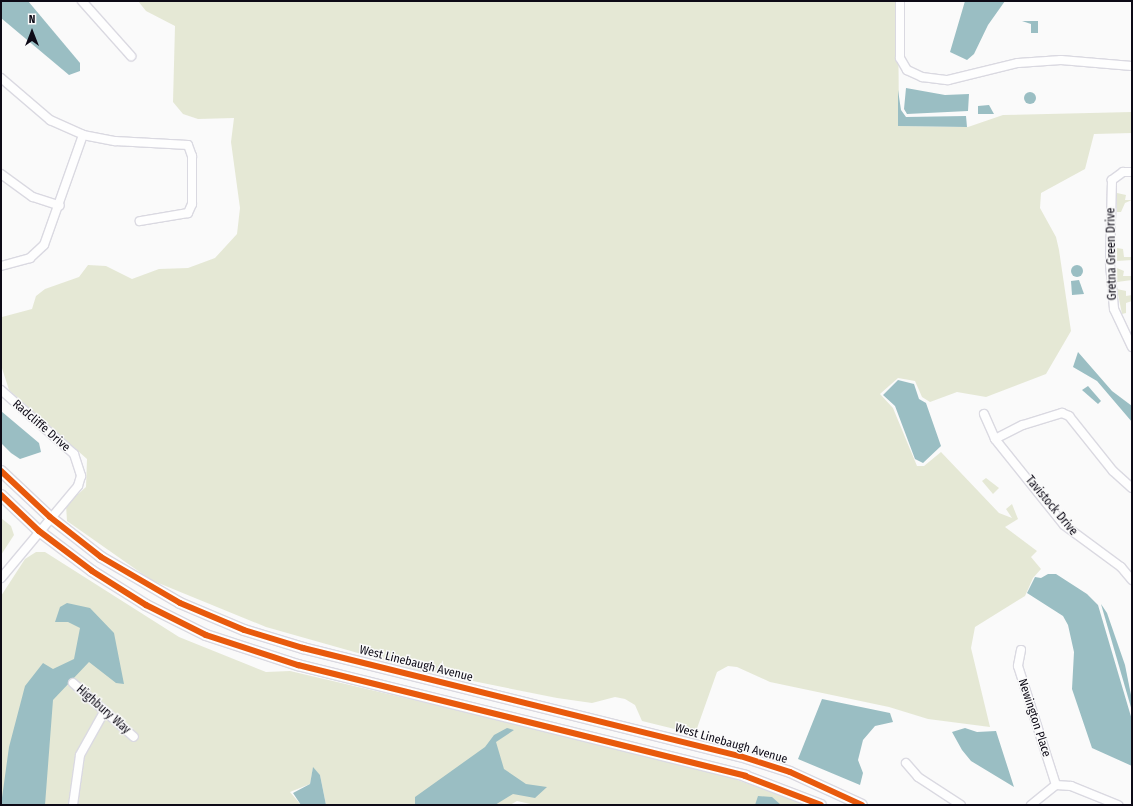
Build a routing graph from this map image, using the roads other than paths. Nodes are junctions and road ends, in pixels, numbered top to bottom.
1 (82, 1) edge
2 (900, 1) edge
3 (131, 56) dead end
4 (1132, 66) edge
5 (1, 78) edge
6 (83, 135) junction
7 (1132, 172) edge
8 (1, 174) edge
9 (60, 206) junction
10 (140, 221) dead end
11 (1, 266) edge
12 (1132, 347) edge
13 (1, 390) edge
14 (984, 414) dead end
15 (995, 439) junction
16 (1, 471) edge
17 (1132, 488) edge
18 (1, 495) edge
19 (50, 517) junction
20 (39, 531) junction
21 (1, 578) edge
22 (1132, 580) edge
23 (1021, 650) dead end
24 (73, 683) dead end
25 (104, 712) junction
26 (134, 737) dead end
27 (750, 759) junction
28 (906, 762) dead end
29 (745, 776) junction
30 (1056, 785) junction
31 (73, 805) edge
32 (821, 805) edge
33 (862, 805) edge
34 (961, 805) edge
35 (1032, 805) edge
36 (1118, 805) edge

1 - 3 street
2 - 4 street
5 - 6 street
6 - 9 street
6 - 10 street
7 - 12 street, Gretna Green Drive
8 - 9 street
9 - 11 street
13 - 19 street, Radcliffe Drive
14 - 15 street, Tavistock Drive
15 - 17 street
15 - 22 street, Tavistock Drive
16 - 19 main road, West Linebaugh Avenue
18 - 20 main road
19 - 20 street, Radcliffe Drive
19 - 27 main road, West Linebaugh Avenue
20 - 21 street, Radcliffe Drive
20 - 29 main road
23 - 30 street, Newington Place
24 - 25 street, Highbury Way
25 - 26 street, Highbury Way
25 - 31 street
27 - 29 main road
27 - 33 main road, West Linebaugh Avenue
28 - 34 street
29 - 32 main road
30 - 35 street
30 - 36 street

